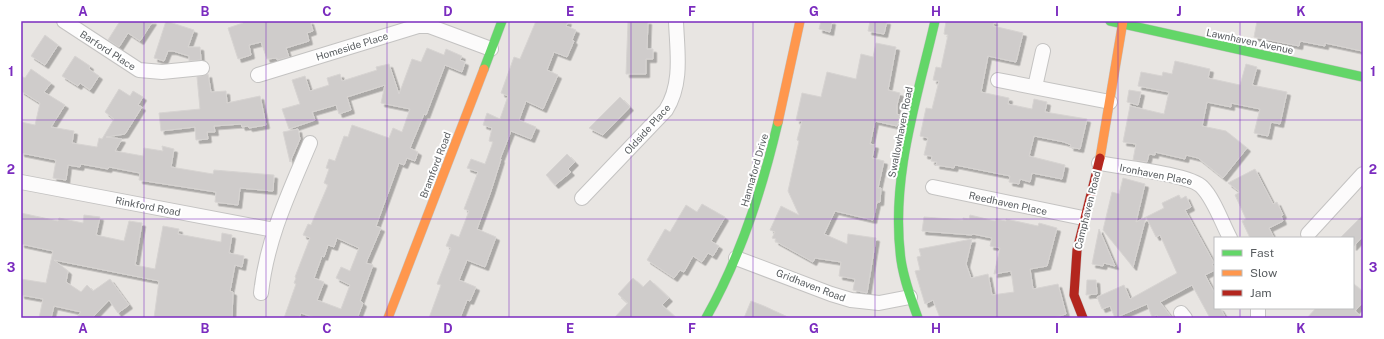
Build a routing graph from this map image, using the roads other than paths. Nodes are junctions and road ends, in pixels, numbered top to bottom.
1 (64, 21) edge
2 (502, 21) edge
3 (676, 21) edge
4 (800, 21) edge
5 (936, 21) edge
6 (1110, 21) edge
7 (1123, 22) edge
8 (491, 50) junction
9 (1043, 51) dead end
10 (202, 68) dead end
11 (258, 75) dead end
12 (1363, 77) edge
13 (998, 80) dead end
14 (1036, 87) junction
15 (1110, 102) junction
16 (310, 143) dead end
17 (1099, 163) junction
18 (1363, 174) edge
19 (21, 182) edge
20 (933, 188) dead end
21 (582, 198) dead end
22 (1083, 218) junction
23 (274, 230) junction
24 (1308, 234) dead end
25 (1229, 237) edge
26 (736, 258) junction
27 (261, 293) dead end
28 (910, 297) junction
29 (388, 318) edge
30 (706, 318) edge
31 (918, 318) edge
32 (1083, 318) edge

1 - 10 street, Barford Place
2 - 8 street, Bramford Road
3 - 21 street, Oldside Place
4 - 26 street, Hannaford Drive
5 - 28 street, Swallowhaven Road
6 - 7 street, Lawnhaven Avenue
7 - 12 street, Lawnhaven Avenue
7 - 15 street, Camphaven Road
8 - 11 street, Homeside Place
8 - 29 street, Bramford Road
9 - 14 street
13 - 14 street
14 - 15 street
15 - 17 street, Camphaven Road
16 - 23 street
17 - 22 street, Camphaven Road
17 - 25 street, Ironhaven Place
18 - 24 street
19 - 23 street, Rinkford Road
20 - 22 street, Reedhaven Place
22 - 32 street, Camphaven Road
23 - 27 street
26 - 28 street, Gridhaven Road
26 - 30 street, Hannaford Drive
28 - 31 street, Swallowhaven Road

